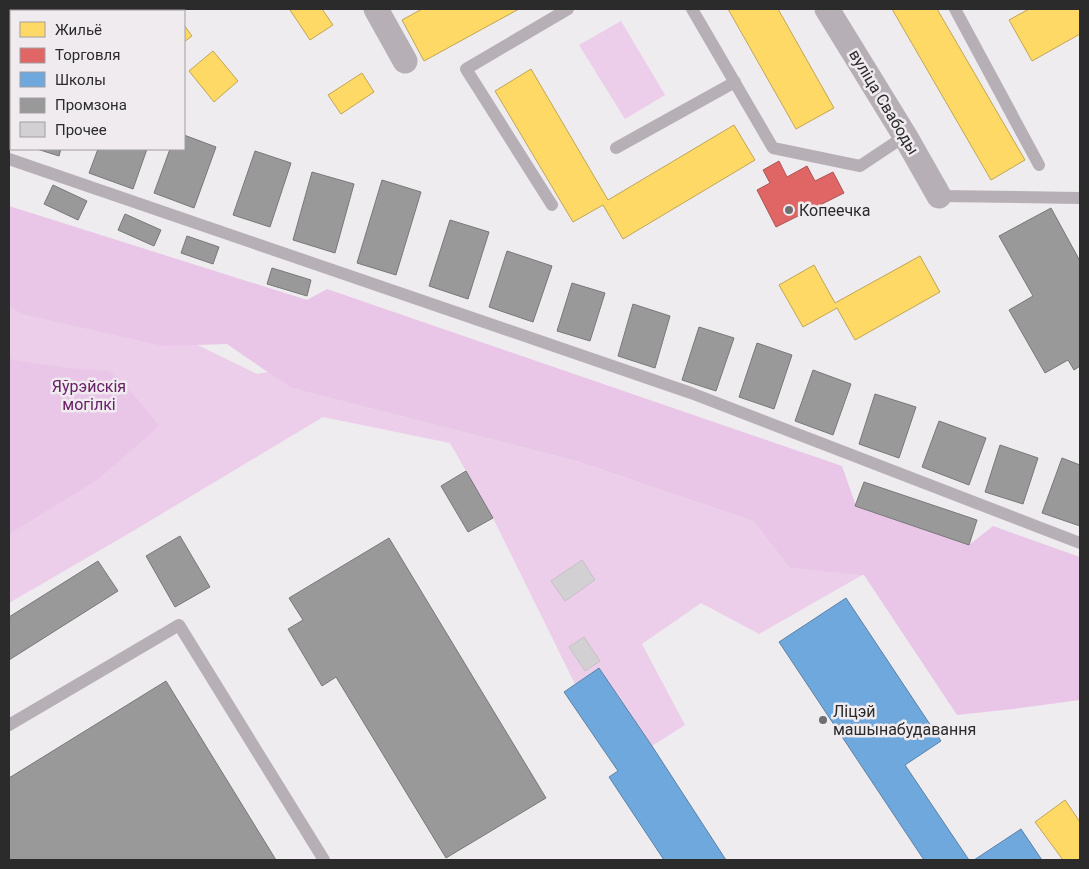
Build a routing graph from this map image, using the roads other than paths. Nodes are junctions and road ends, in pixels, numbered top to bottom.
1 (376, 9) edge
2 (568, 9) edge
3 (692, 9) edge
4 (827, 9) edge
5 (955, 9) edge
6 (405, 61) dead end
7 (734, 82) junction
8 (905, 136) junction
9 (616, 148) dead end
10 (9, 159) edge
11 (1039, 165) dead end
12 (939, 196) joint
13 (1080, 198) edge
14 (552, 205) dead end
15 (1080, 543) edge
16 (9, 725) edge
17 (324, 860) edge

1 - 6 street
2 - 14 lane
3 - 7 lane
4 - 8 street, вуліца Свабоды
5 - 11 lane
7 - 8 lane
7 - 9 lane
8 - 12 street, вуліца Свабоды
10 - 15 lane
12 - 13 lane
16 - 17 lane

